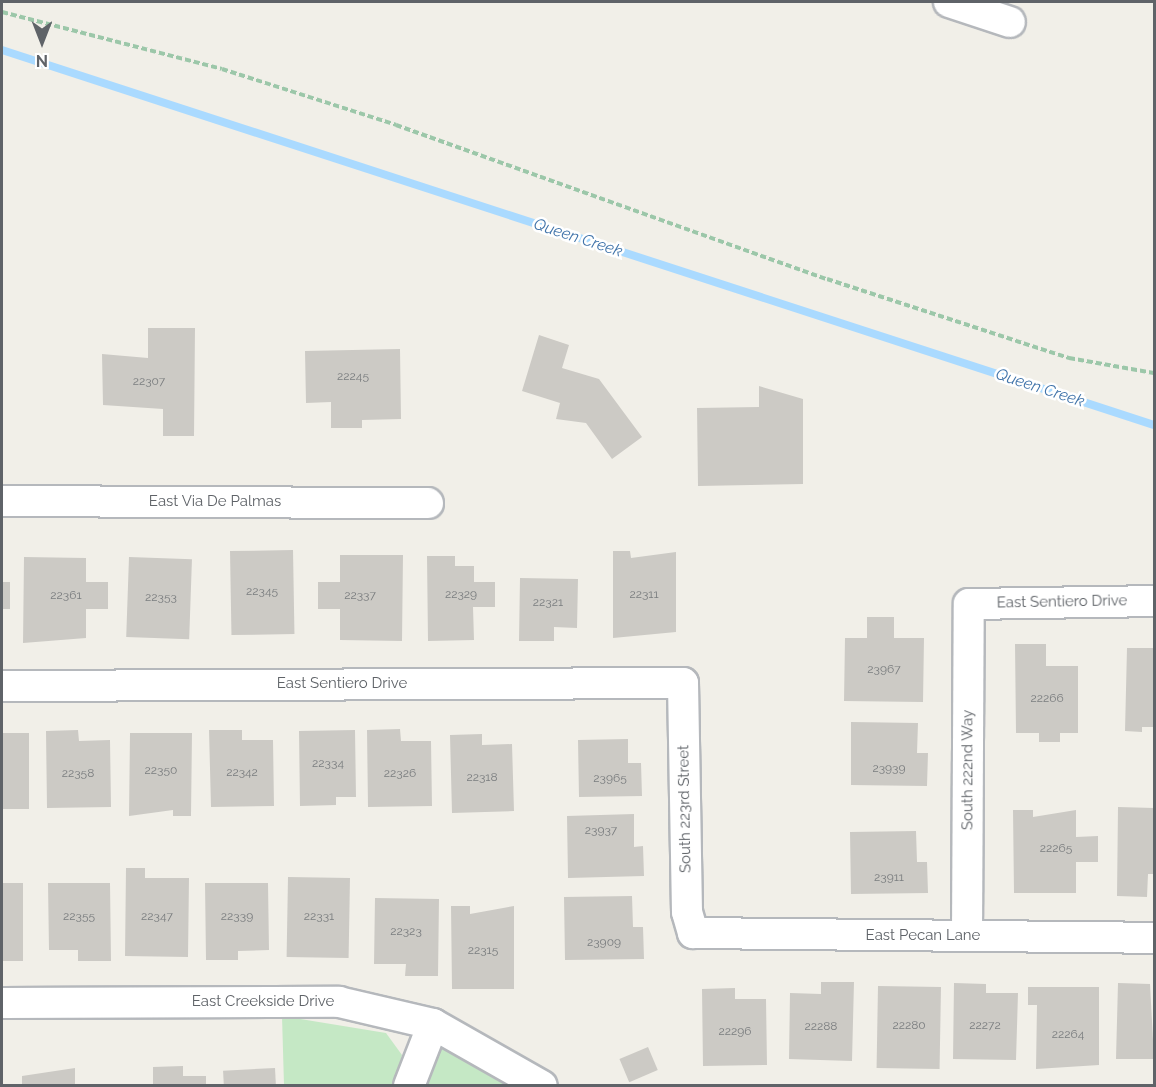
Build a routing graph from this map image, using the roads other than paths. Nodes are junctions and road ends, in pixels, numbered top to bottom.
1 (949, 2) edge
2 (1010, 22) dead end
3 (2, 501) edge
4 (428, 503) dead end
5 (1155, 601) edge
6 (969, 604) joint
7 (683, 683) joint
8 (2, 686) edge
9 (693, 933) joint
10 (967, 936) junction
11 (1155, 938) edge
12 (2, 1003) edge
13 (433, 1024) junction
14 (409, 1086) edge
15 (542, 1086) edge

1 - 2 street
3 - 4 street, East Via De Palmas
5 - 6 street, East Sentiero Drive
6 - 10 street, South 222nd Way
7 - 8 street, East Sentiero Drive
7 - 9 street, South 223rd Street
9 - 10 street, East Pecan Lane
10 - 11 street, East Pecan Lane
12 - 13 street, East Creekside Drive
13 - 14 street
13 - 15 street, East Creekside Drive

